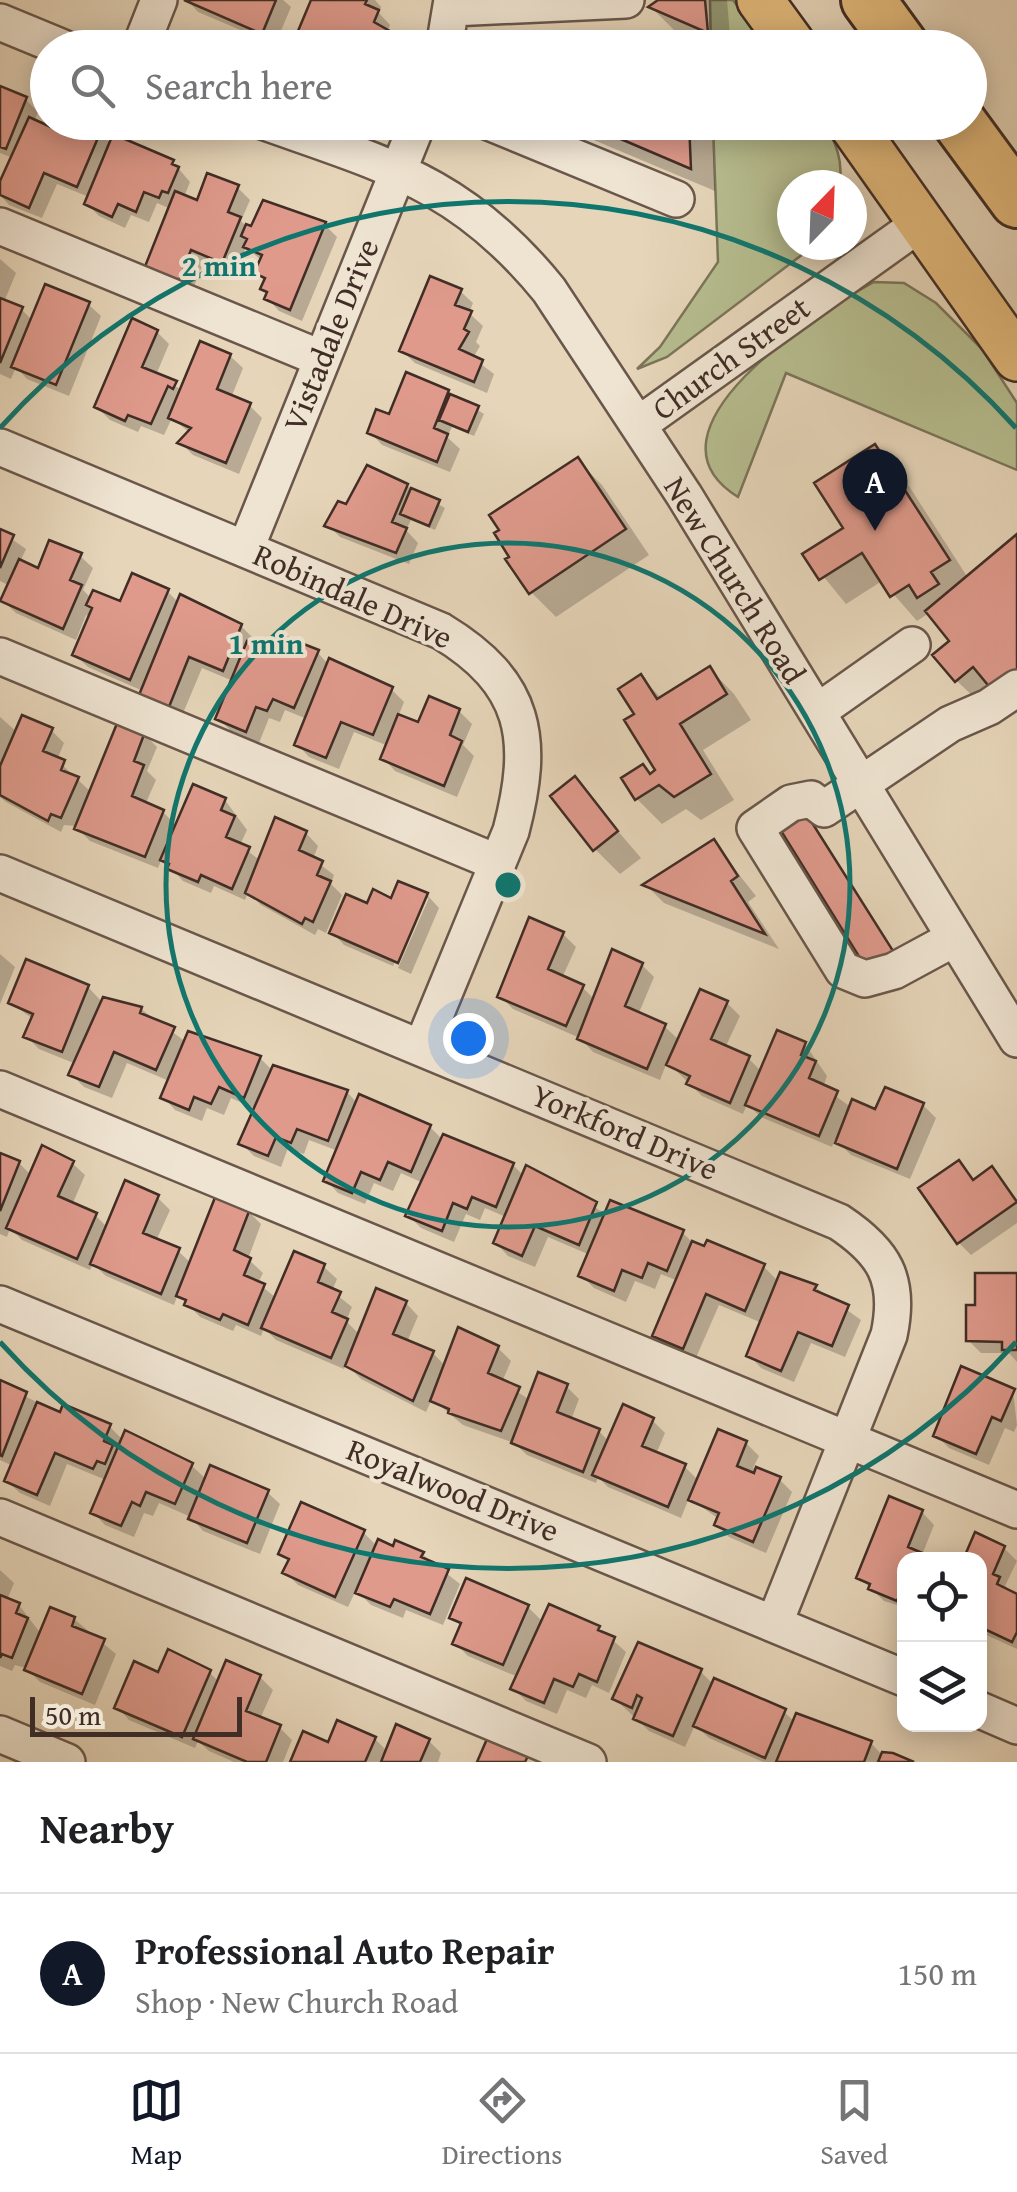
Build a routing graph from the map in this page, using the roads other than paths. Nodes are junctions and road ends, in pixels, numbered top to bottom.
1 (159, 0) edge
2 (626, 0) edge
3 (760, 0) edge
4 (868, 0) edge
5 (452, 4) edge
6 (0, 22) edge
7 (147, 30) edge
8 (447, 30) edge
9 (782, 30) edge
10 (890, 30) edge
11 (30, 34) edge
12 (316, 140) edge
13 (411, 140) edge
14 (533, 140) edge
15 (863, 140) edge
16 (972, 140) edge
17 (400, 170) junction
18 (676, 199) dead end
19 (1017, 202) edge
20 (922, 222) junction
21 (0, 226) edge
22 (320, 358) junction
23 (1017, 358) edge
24 (638, 425) junction
25 (0, 447) edge
26 (246, 548) junction
27 (912, 644) dead end
28 (0, 656) edge
29 (1017, 688) edge
30 (817, 712) junction
31 (862, 785) junction
32 (498, 862) junction
33 (0, 872) edge
34 (955, 938) junction
35 (1017, 1038) edge
36 (422, 1047) junction
37 (0, 1088) edge
38 (0, 1304) edge
39 (847, 1439) junction
40 (1017, 1510) edge
41 (0, 1517) edge
42 (774, 1622) junction
43 (897, 1675) edge
44 (987, 1713) edge
45 (1017, 1726) edge
46 (0, 1734) edge
47 (67, 1762) edge
48 (588, 1762) edge

1 - 7 street
2 - 5 street
3 - 9 main road
4 - 10 highway
5 - 8 street
6 - 11 street
12 - 17 street, New Church Road
13 - 17 street, Vistadale Drive
14 - 18 street
15 - 20 main road
16 - 19 highway
17 - 22 street, Vistadale Drive
17 - 24 street, New Church Road
20 - 23 main road
20 - 24 street, Church Street
21 - 22 street
22 - 26 street, Vistadale Drive
24 - 30 street, New Church Road
25 - 26 street, Robindale Drive
26 - 32 street, Robindale Drive
27 - 30 street
28 - 32 street
29 - 31 street
30 - 31 street, New Church Road
31 - 34 street, New Church Road
31 - 34 street
32 - 36 street, Robindale Drive
33 - 36 street, Yorkford Drive
34 - 35 street, New Church Road
36 - 39 street, Yorkford Drive
37 - 39 street
38 - 42 street, Royalwood Drive
39 - 40 street
39 - 42 street, Yorkford Drive
41 - 48 street
42 - 43 street, Royalwood Drive
44 - 45 street
46 - 47 street

